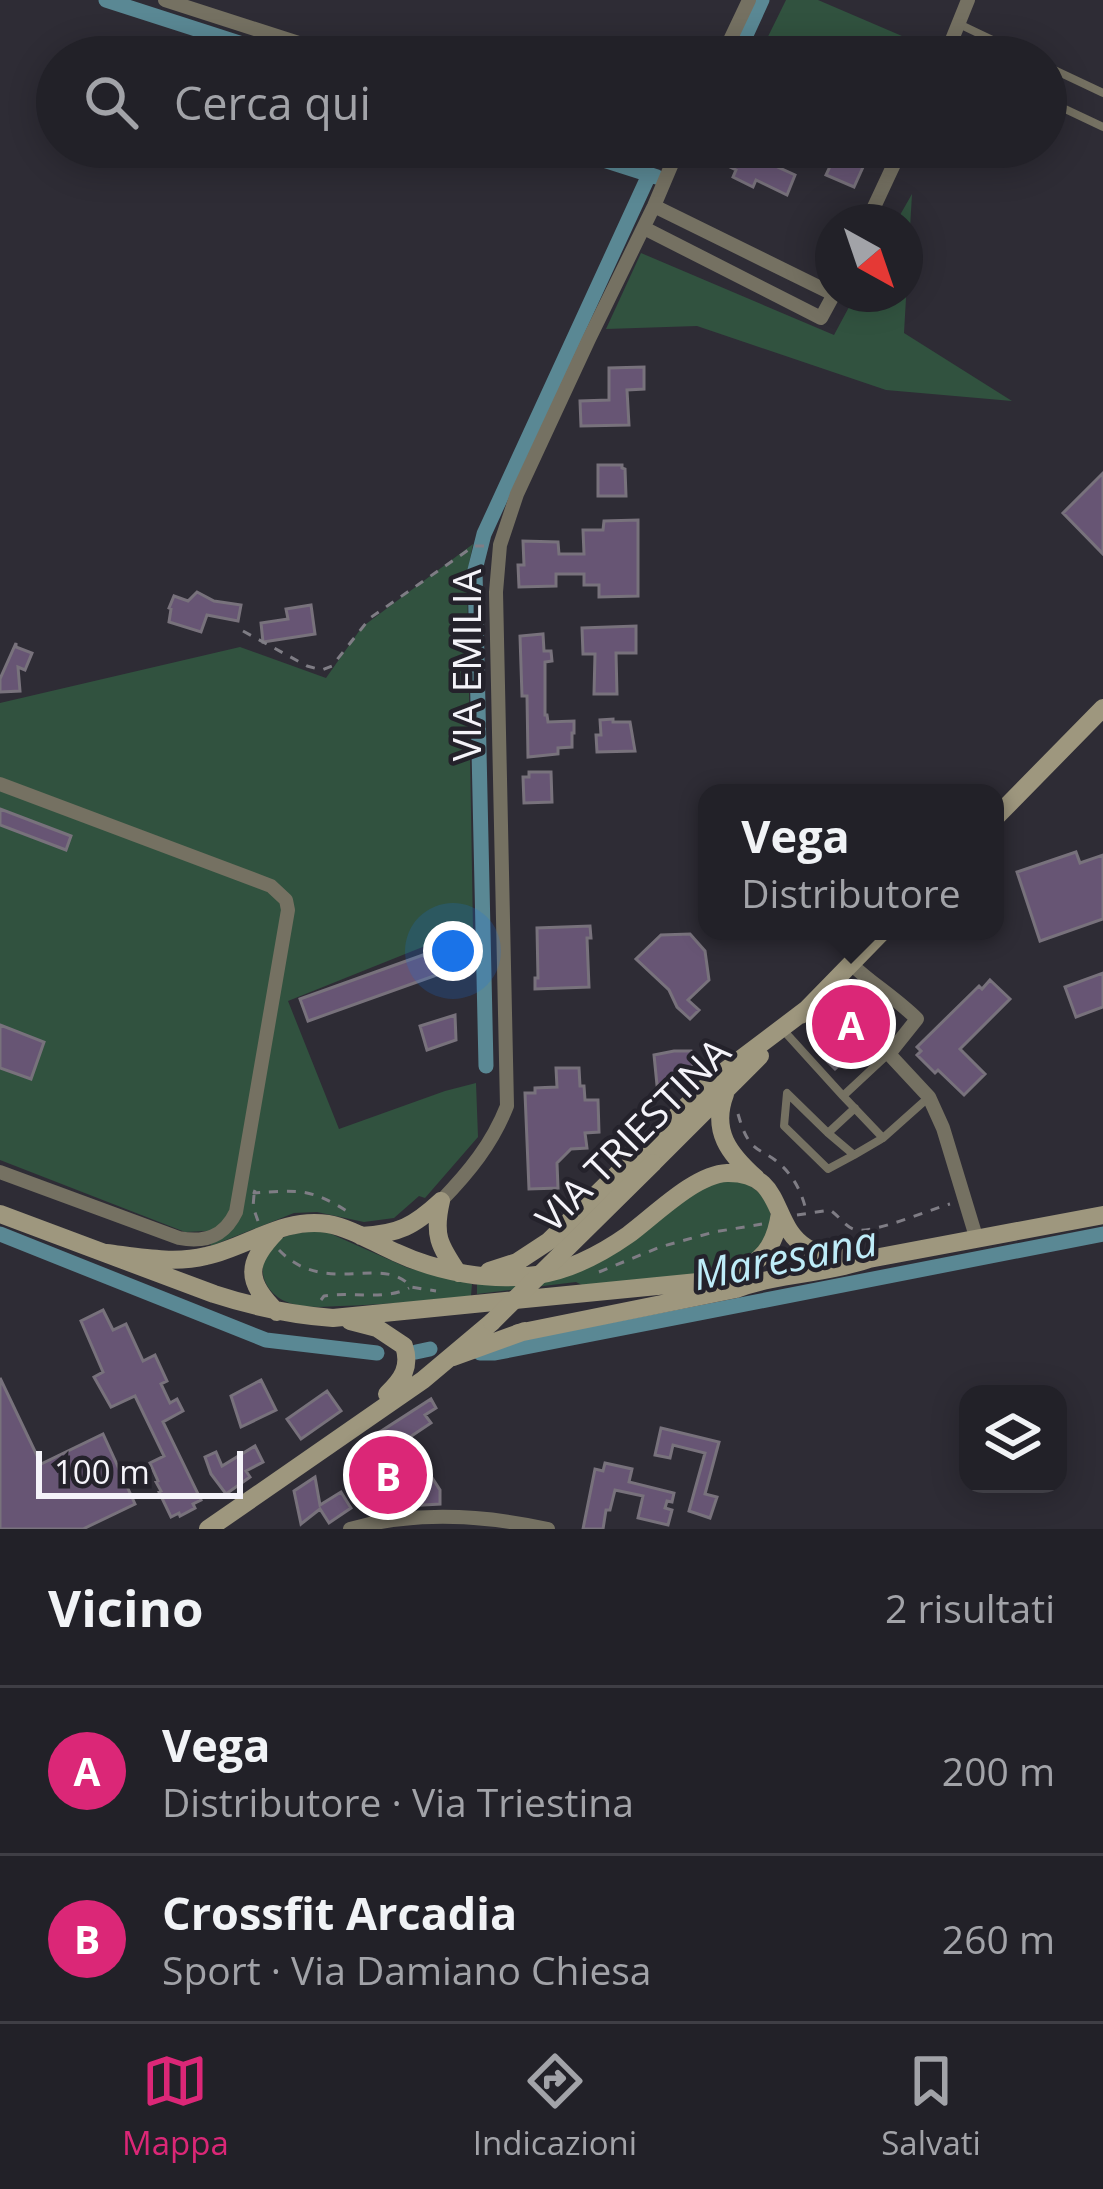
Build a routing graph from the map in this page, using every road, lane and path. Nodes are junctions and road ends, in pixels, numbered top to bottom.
1 (165, 0) edge
2 (749, 0) edge
3 (968, 0) edge
4 (959, 24) junction
5 (277, 36) edge
6 (732, 36) edge
7 (955, 36) edge
8 (984, 36) edge
9 (1067, 76) edge
10 (1103, 93) edge
11 (1067, 110) edge
12 (1103, 127) edge
13 (655, 168) edge
14 (669, 168) edge
15 (892, 168) edge
16 (666, 175) junction
17 (875, 204) edge
18 (654, 206) junction
19 (644, 228) junction
20 (815, 285) edge
21 (824, 312) edge
22 (474, 546) dead end
23 (243, 631) dead end
24 (1103, 708) edge
25 (0, 784) edge
26 (1004, 809) edge
27 (874, 940) edge
28 (851, 964) junction
29 (807, 1009) junction
30 (784, 1031) junction
31 (889, 1054) junction
32 (844, 1096) junction
33 (731, 1097) junction
34 (929, 1097) junction
35 (855, 1108) junction
36 (828, 1133) junction
37 (884, 1138) junction
38 (854, 1155) junction
39 (0, 1172) edge
40 (256, 1176) dead end
41 (757, 1179) junction
42 (254, 1193) junction
43 (442, 1201) junction
44 (963, 1201) junction
45 (807, 1212) junction
46 (0, 1214) edge
47 (787, 1215) junction
48 (1103, 1215) edge
49 (359, 1227) junction
50 (270, 1228) junction
51 (977, 1240) junction
52 (106, 1253) junction
53 (869, 1259) junction
54 (458, 1273) junction
55 (478, 1275) junction
56 (733, 1279) junction
57 (277, 1312) junction
58 (333, 1318) junction
59 (518, 1334) junction
60 (453, 1357) junction
61 (349, 1431) junction
62 (208, 1529) edge
63 (350, 1529) edge
64 (548, 1529) edge

1 - 5 street
2 - 6 street
3 - 4 street
4 - 7 street
4 - 8 lane
9 - 10 lane
11 - 12 lane
13 - 16 street
14 - 16 street, VIA EMILIA
15 - 17 street
16 - 18 street, VIA EMILIA
18 - 19 street, VIA EMILIA
18 - 20 street
19 - 21 street
19 - 43 street, VIA EMILIA
22 - 23 path
24 - 26 street
25 - 39 street
27 - 28 street, VIA TRIESTINA
28 - 29 street, VIA TRIESTINA
28 - 31 street
29 - 30 street, VIA TRIESTINA
29 - 55 street
30 - 32 lane
30 - 33 street, VIA TRIESTINA
31 - 32 lane
31 - 34 street
32 - 35 lane
33 - 41 street
33 - 45 path
33 - 60 street, VIA TRIESTINA, bridge
34 - 37 lane
34 - 44 street
35 - 36 lane
35 - 37 lane
36 - 38 lane
36 - 38 lane
37 - 38 lane
40 - 42 path
41 - 47 street
41 - 55 street
42 - 49 path
42 - 50 path
43 - 49 street
43 - 54 street
44 - 45 path
44 - 51 street
45 - 47 path
46 - 52 street
47 - 53 street
47 - 56 street
48 - 51 street
49 - 50 street
49 - 54 street
50 - 52 street
50 - 57 street
51 - 53 street
52 - 57 street
53 - 56 street
54 - 55 street
56 - 58 street
56 - 59 street
56 - 59 street
57 - 58 street
58 - 61 street
59 - 60 street
60 - 61 street, VIA TRIESTINA
61 - 62 street
63 - 64 street

